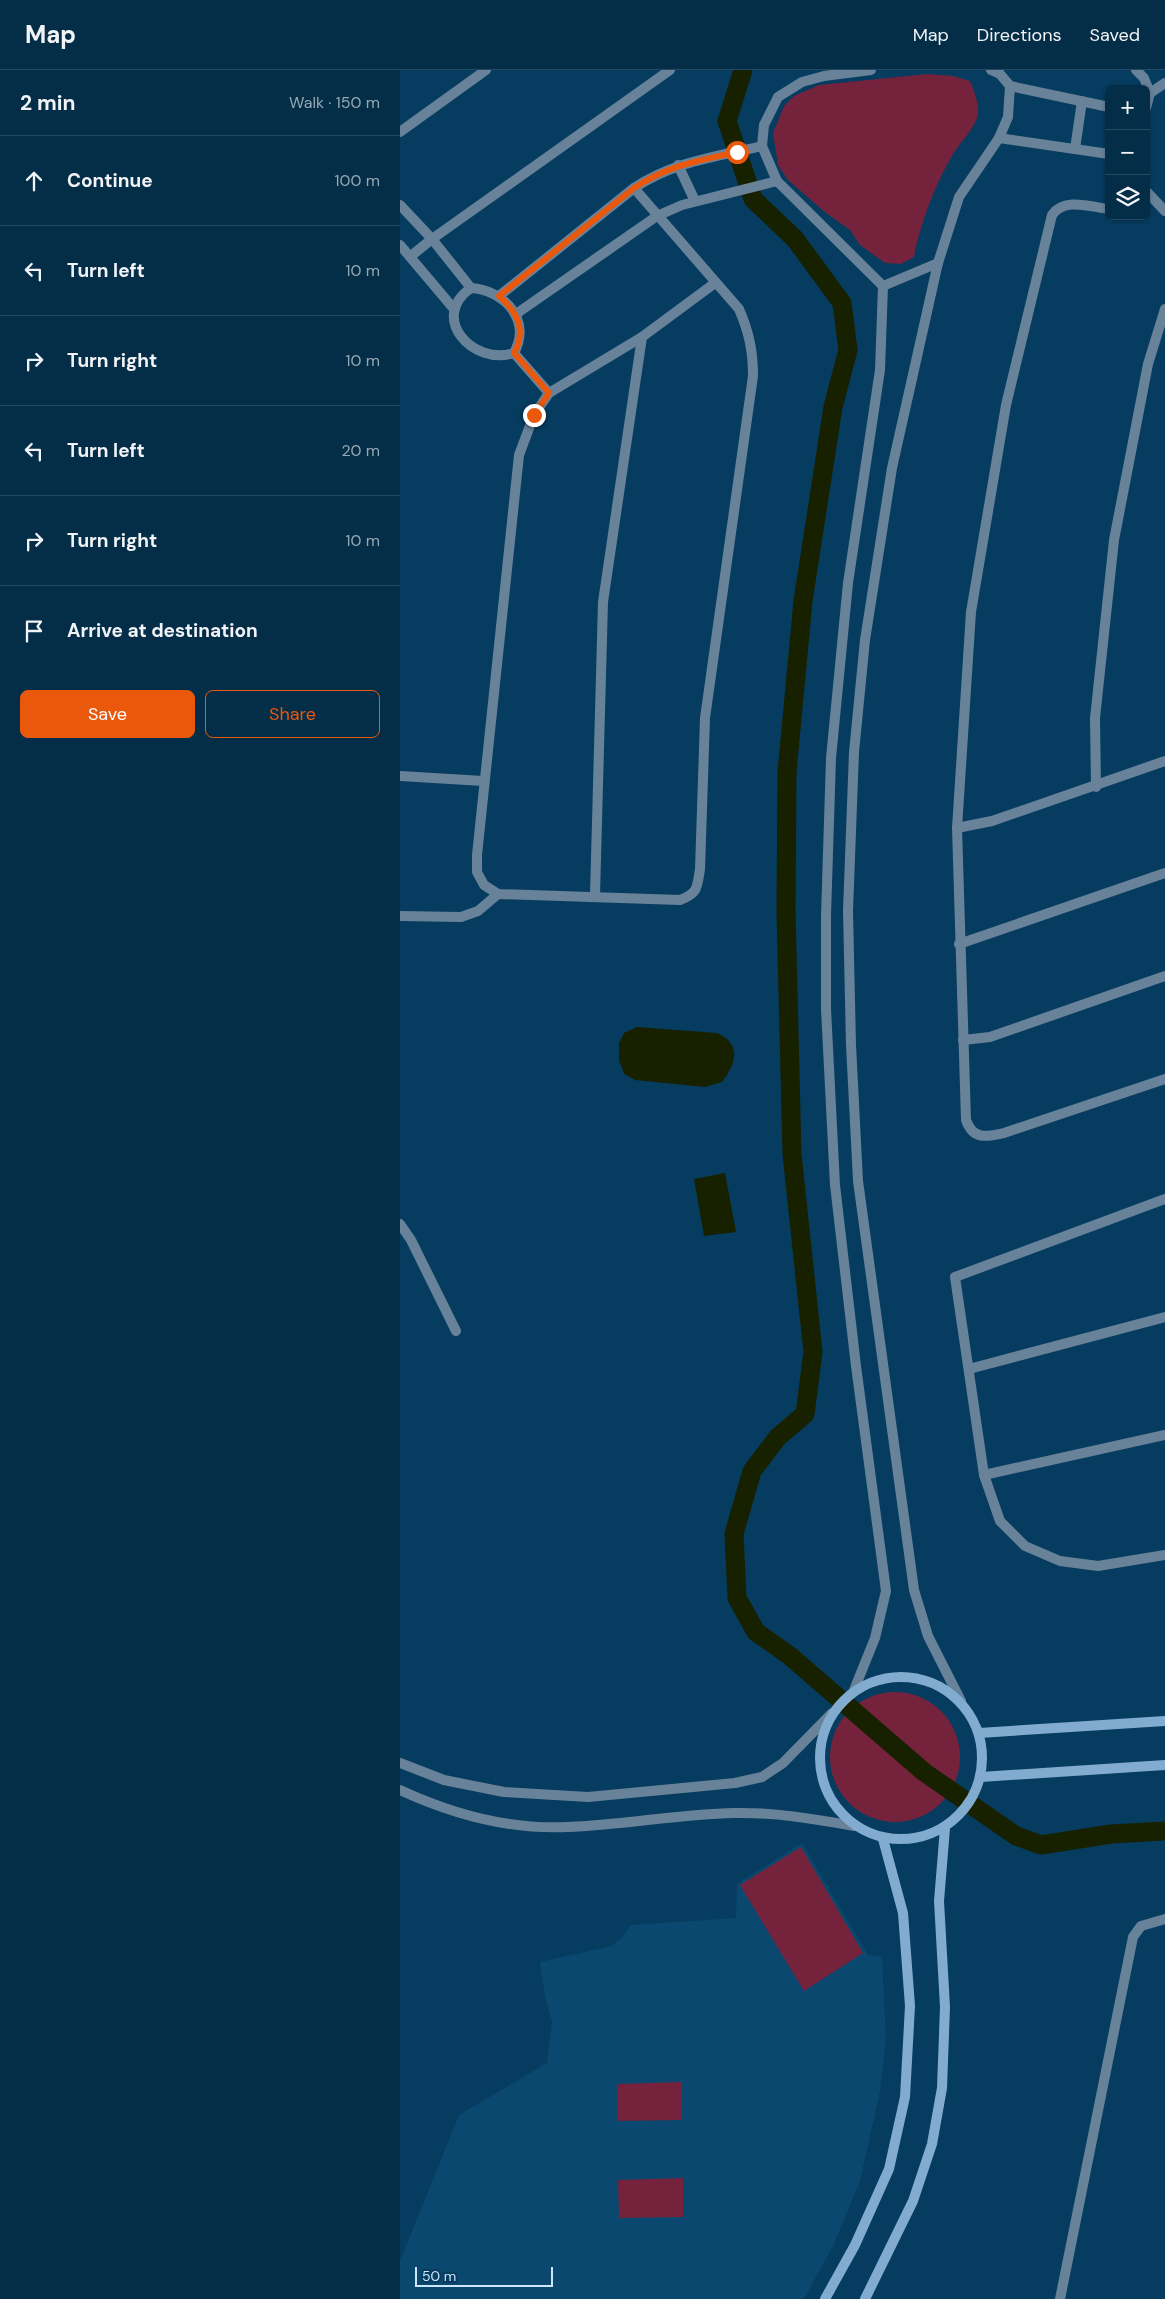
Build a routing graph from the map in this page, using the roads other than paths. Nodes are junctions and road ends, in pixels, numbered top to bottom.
1 (486, 70) edge
2 (670, 70) edge
3 (871, 70) edge
4 (1136, 70) edge
5 (996, 71) edge
6 (1165, 83) edge
7 (1147, 85) edge
8 (1010, 86) junction
9 (1150, 93) edge
10 (1082, 101) junction
11 (1105, 106) edge
12 (400, 132) edge
13 (999, 138) junction
14 (762, 146) junction
15 (1075, 149) junction
16 (1105, 153) edge
17 (678, 165) junction
18 (778, 181) junction
19 (634, 188) junction
20 (695, 201) junction
21 (1150, 201) edge
22 (400, 205) edge
23 (1105, 208) edge
24 (1165, 211) edge
25 (657, 216) junction
26 (432, 239) junction
27 (400, 245) edge
28 (411, 256) junction
29 (938, 263) junction
30 (715, 283) junction
31 (883, 286) junction
32 (471, 288) junction
33 (499, 296) junction
34 (454, 309) junction
35 (1165, 309) edge
36 (516, 314) junction
37 (642, 337) junction
38 (514, 353) junction
39 (549, 393) junction
40 (1165, 761) edge
41 (400, 776) edge
42 (483, 781) junction
43 (1096, 787) junction
44 (957, 828) junction
45 (1165, 873) edge
46 (498, 894) junction
47 (595, 896) junction
48 (400, 916) edge
49 (959, 944) junction
50 (1165, 976) edge
51 (963, 1040) junction
52 (1165, 1079) edge
53 (1165, 1199) edge
54 (400, 1224) edge
55 (1165, 1317) edge
56 (456, 1331) dead end
57 (969, 1369) junction
58 (1165, 1436) edge
59 (984, 1475) junction
60 (1165, 1555) edge
61 (854, 1690) junction
62 (961, 1702) junction
63 (832, 1713) junction
64 (1165, 1721) edge
65 (979, 1733) junction
66 (400, 1763) edge
67 (1165, 1765) edge
68 (981, 1777) junction
69 (400, 1790) edge
70 (854, 1826) junction
71 (945, 1828) junction
72 (883, 1839) junction
73 (1165, 1919) edge
74 (825, 2299) edge
75 (865, 2299) edge
76 (1060, 2299) edge

1 - 12 street
2 - 26 street
3 - 14 street
4 - 7 street
5 - 8 street
6 - 9 street
8 - 10 street
8 - 13 street
10 - 11 street
10 - 15 street
13 - 15 street
13 - 29 street
14 - 17 street
14 - 18 street
15 - 16 street
17 - 19 street
17 - 20 street
18 - 20 street
18 - 31 street
19 - 25 street
19 - 33 street
20 - 25 street
21 - 24 street
22 - 26 street
23 - 44 street
25 - 30 street
25 - 36 street
26 - 28 street
26 - 32 street
27 - 28 street
28 - 34 street
29 - 31 street
29 - 62 street
30 - 37 street
30 - 47 street
31 - 61 street
32 - 33 street
32 - 34 street
33 - 36 street
34 - 38 street
35 - 43 street
36 - 38 street
37 - 39 street
37 - 47 street
38 - 39 street
39 - 42 street
40 - 43 street
41 - 42 street
42 - 46 street
43 - 44 street
44 - 49 street
45 - 49 street
46 - 47 street
46 - 48 street
49 - 51 street
50 - 51 street
51 - 52 street
53 - 57 street
54 - 56 street
55 - 57 street
57 - 59 street
58 - 59 street
59 - 60 street
61 - 62 street
61 - 63 street
62 - 65 street
63 - 66 street
63 - 70 street
64 - 65 street
65 - 68 street
67 - 68 street
68 - 71 street
69 - 70 street
70 - 72 street
71 - 72 street
71 - 75 street
72 - 74 street
73 - 76 street

